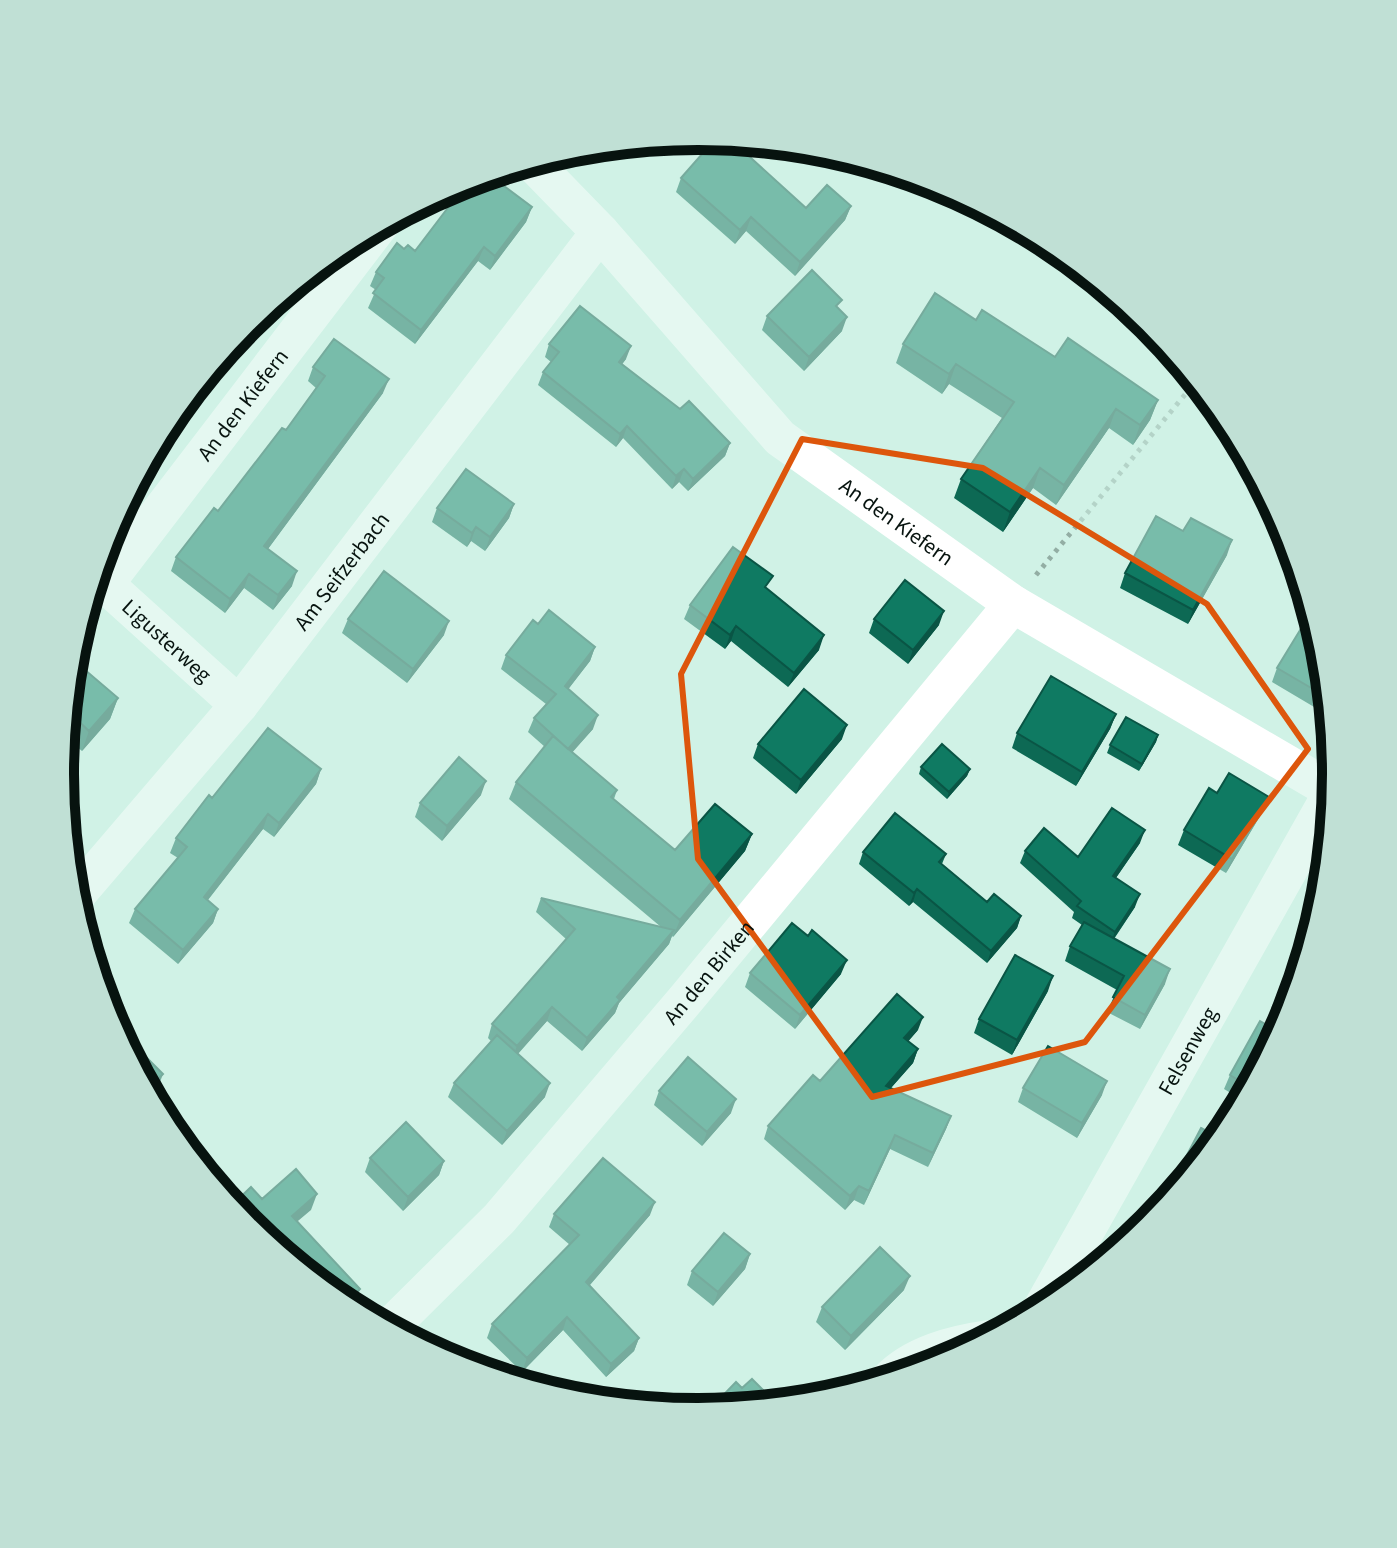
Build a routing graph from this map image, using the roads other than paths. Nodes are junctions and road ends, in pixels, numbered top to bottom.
1 (540, 170) edge
2 (600, 232) junction
3 (360, 250) edge
4 (107, 573) edge
5 (103, 586) edge
6 (1013, 604) junction
7 (239, 705) junction
8 (1323, 784) edge
9 (1322, 812) edge
10 (84, 886) edge
11 (1055, 1286) edge
12 (397, 1321) edge

1 - 2 street, An den Kiefern
2 - 6 street, An den Kiefern
2 - 7 street, Am Seifzerbach
3 - 4 street, An den Kiefern
5 - 7 street, Ligusterweg
6 - 8 street, An den Kiefern
6 - 12 street, An den Birken
7 - 10 street, Am Seifzerbach
9 - 11 street, Felsenweg

